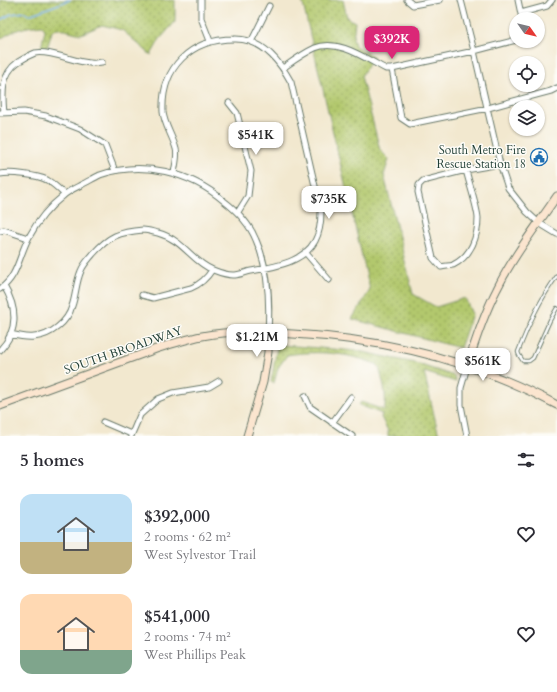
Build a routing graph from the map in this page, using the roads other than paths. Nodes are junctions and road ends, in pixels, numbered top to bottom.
1 (202, 0) edge
2 (407, 0) edge
3 (440, 0) edge
4 (461, 0) edge
5 (518, 0) edge
6 (552, 0) edge
7 (269, 6) dead end
8 (521, 12) edge
9 (525, 12) edge
10 (210, 41) junction
11 (252, 42) junction
12 (509, 42) edge
13 (474, 51) junction
14 (102, 62) dead end
15 (283, 68) junction
16 (392, 69) junction
17 (557, 88) edge
18 (229, 103) dead end
19 (488, 108) junction
20 (2, 113) edge
21 (500, 164) junction
22 (466, 170) junction
23 (115, 171) junction
24 (174, 173) junction
25 (0, 174) edge
26 (64, 194) junction
27 (557, 196) edge
28 (238, 212) junction
29 (539, 222) junction
30 (0, 231) edge
31 (557, 234) edge
32 (28, 238) junction
33 (305, 252) junction
34 (265, 269) junction
35 (212, 270) junction
36 (557, 276) edge
37 (329, 280) dead end
38 (2, 288) edge
39 (142, 295) dead end
40 (557, 308) edge
41 (268, 332) junction
42 (10, 334) junction
43 (0, 350) edge
44 (467, 367) junction
45 (219, 381) dead end
46 (305, 396) dead end
47 (351, 397) dead end
48 (557, 405) edge
49 (0, 406) edge
50 (102, 422) dead end
51 (332, 423) junction
52 (131, 435) edge
53 (247, 436) edge
54 (352, 436) edge
55 (467, 436) edge

1 - 10 street
2 - 3 street
4 - 13 street
5 - 8 street
6 - 9 street
7 - 11 street
10 - 11 street
10 - 24 street
11 - 15 street
12 - 13 street
13 - 16 street
13 - 19 street
14 - 20 street
15 - 16 street
15 - 33 street
16 - 19 street
17 - 19 street
18 - 28 street
19 - 21 street
20 - 23 street
21 - 22 street
21 - 29 street
22 - 22 street
23 - 24 street
23 - 26 street
24 - 28 street
25 - 26 street
26 - 32 street
27 - 29 main road
28 - 34 street
29 - 31 street
29 - 44 main road
30 - 32 street
32 - 38 street
33 - 34 street
33 - 37 street
34 - 35 street
34 - 41 street
35 - 39 street
35 - 42 street
36 - 40 lane
38 - 42 street
41 - 44 main road, SOUTH BROADWAY
41 - 49 main road, SOUTH BROADWAY
41 - 53 main road
42 - 43 street
44 - 48 main road, SOUTH BROADWAY
44 - 55 street
45 - 52 street
46 - 51 street
47 - 51 street
50 - 52 street
51 - 54 street

